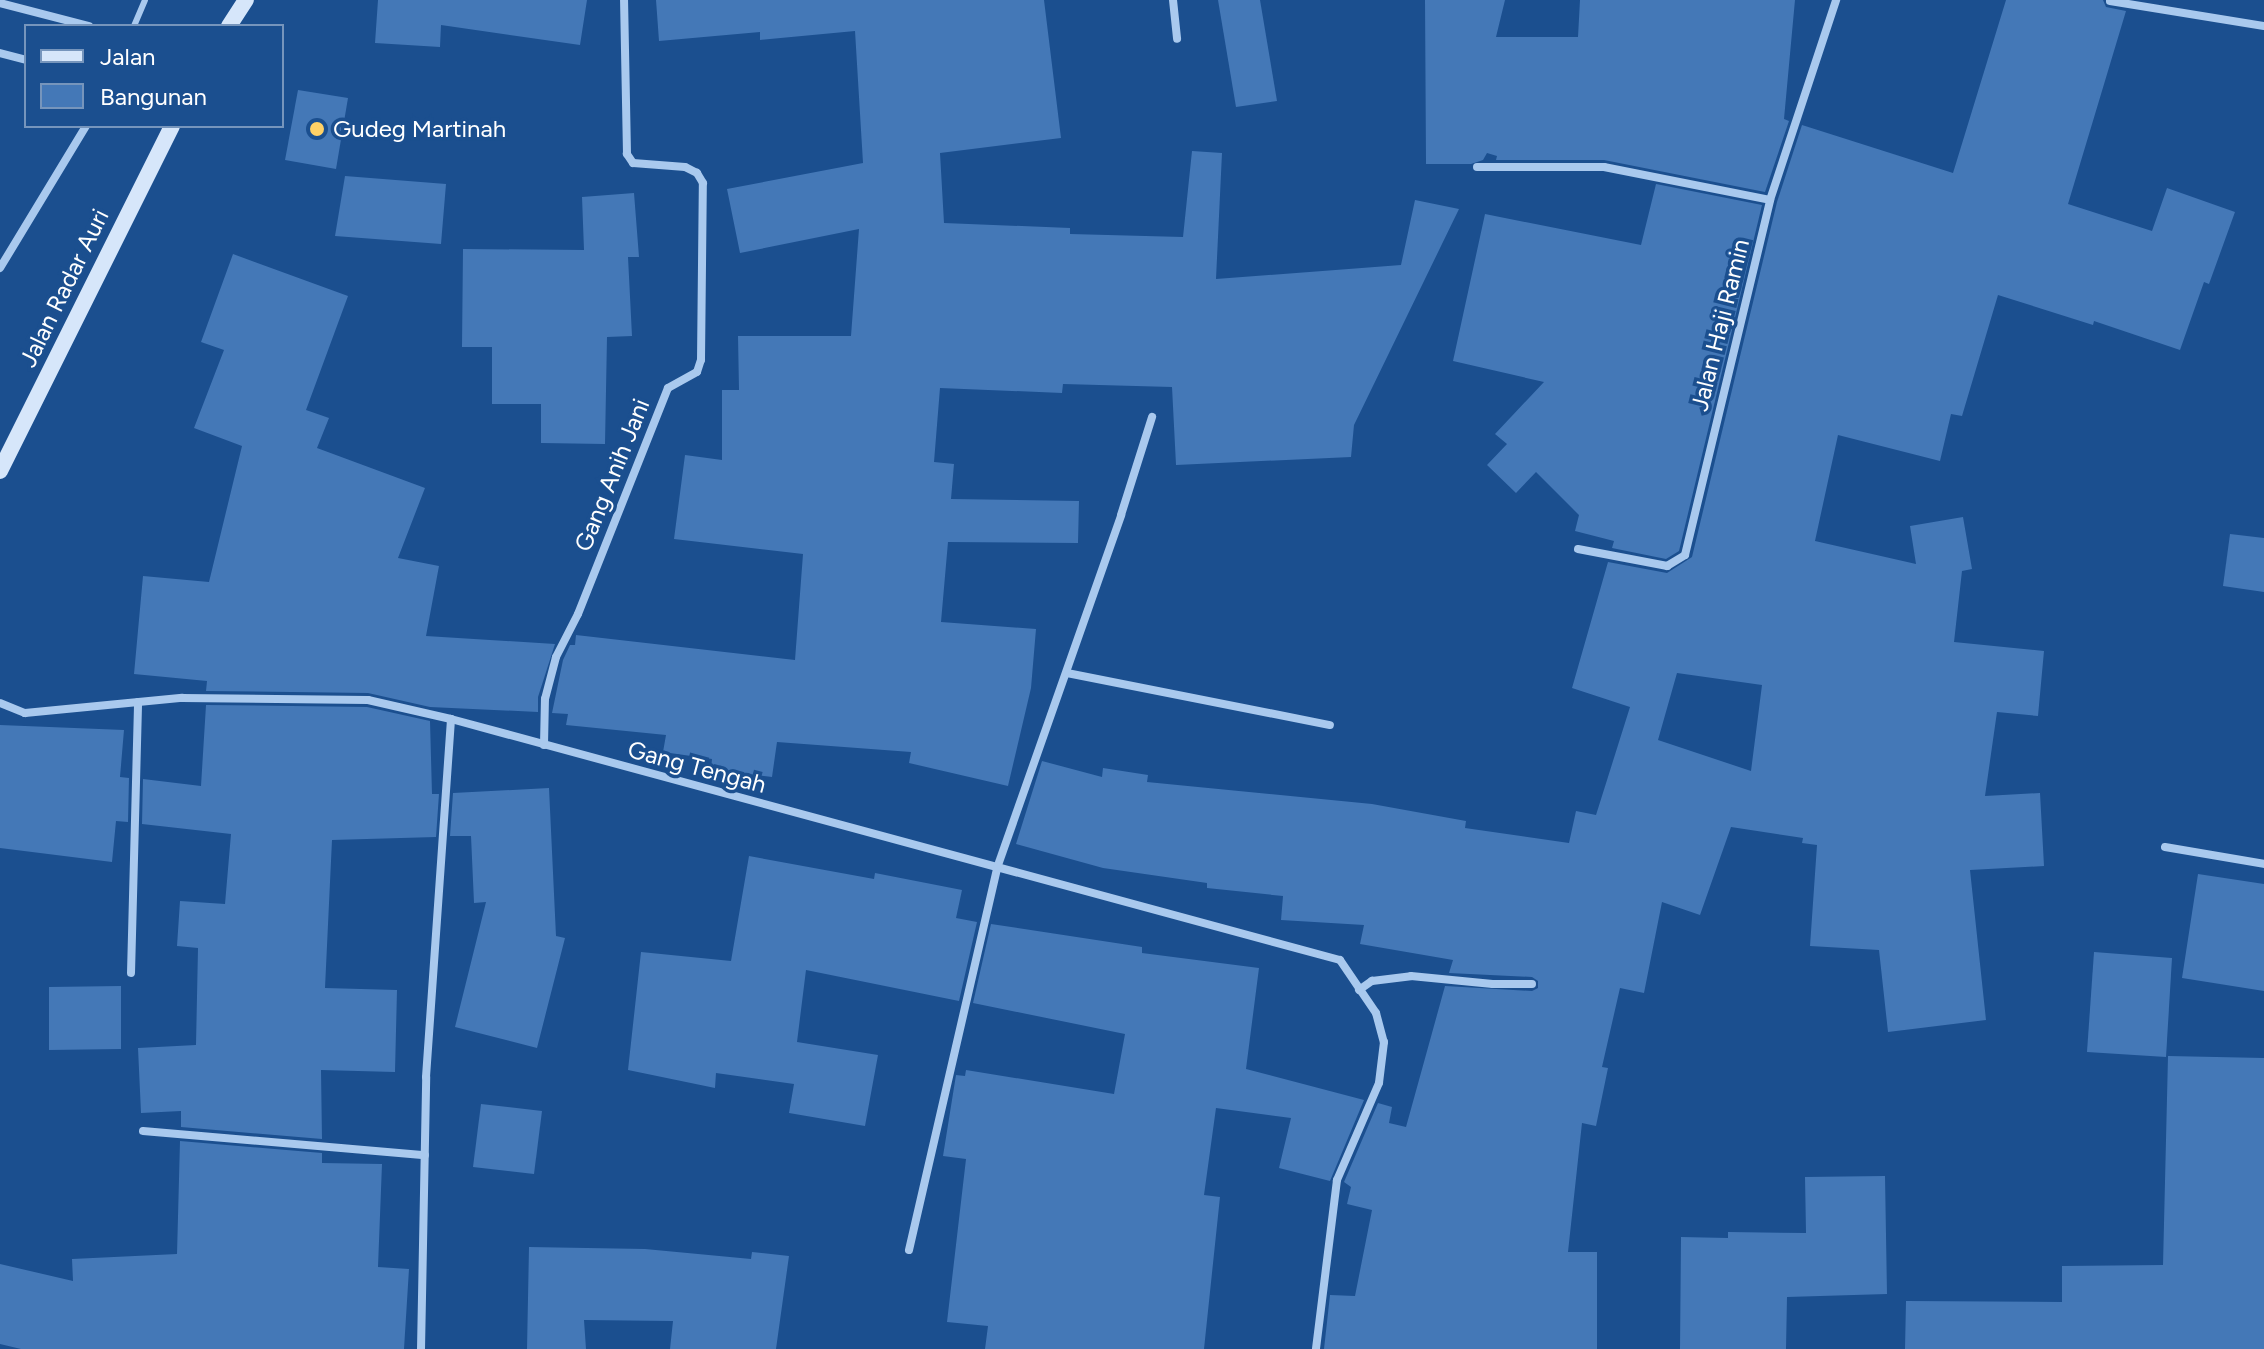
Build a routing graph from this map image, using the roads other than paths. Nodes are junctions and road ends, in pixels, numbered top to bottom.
1 (145, 0) edge
2 (246, 0) edge
3 (624, 0) edge
4 (1173, 0) edge
5 (1836, 0) edge
6 (2110, 1) edge
7 (0, 3) edge
8 (81, 24) edge
9 (135, 24) edge
10 (230, 24) edge
11 (2264, 26) edge
12 (1177, 39) dead end
13 (0, 53) edge
14 (24, 59) edge
15 (85, 128) edge
16 (171, 128) edge
17 (1477, 167) dead end
18 (1770, 200) junction
19 (0, 268) edge
20 (1152, 417) dead end
21 (0, 471) edge
22 (1578, 549) dead end
23 (1067, 673) junction
24 (138, 702) junction
25 (0, 703) edge
26 (451, 719) junction
27 (1330, 725) dead end
28 (544, 745) junction
29 (2165, 847) dead end
30 (2264, 864) edge
31 (997, 868) junction
32 (131, 973) dead end
33 (1532, 984) dead end
34 (1359, 990) junction
35 (143, 1131) dead end
36 (425, 1155) junction
37 (909, 1250) dead end
38 (421, 1349) edge
39 (1316, 1349) edge

1 - 9 lane
2 - 10 main road
3 - 28 street, Gang Anih Jani
4 - 12 street
5 - 18 street, Jalan Haji Ramin
6 - 11 street
7 - 8 street
13 - 14 street
15 - 19 street
16 - 21 main road, Jalan Radar Auri
17 - 18 street
18 - 22 street, Jalan Haji Ramin
20 - 23 street
23 - 27 street
23 - 31 street
24 - 25 street, Gang Tengah
24 - 26 street, Gang Tengah
24 - 32 street
26 - 28 street, Gang Tengah
26 - 36 street
28 - 31 street, Gang Tengah
29 - 30 street
31 - 34 street, Gang Tengah
31 - 37 street
33 - 34 street
34 - 39 street, Gang Tengah
35 - 36 street
36 - 38 street

